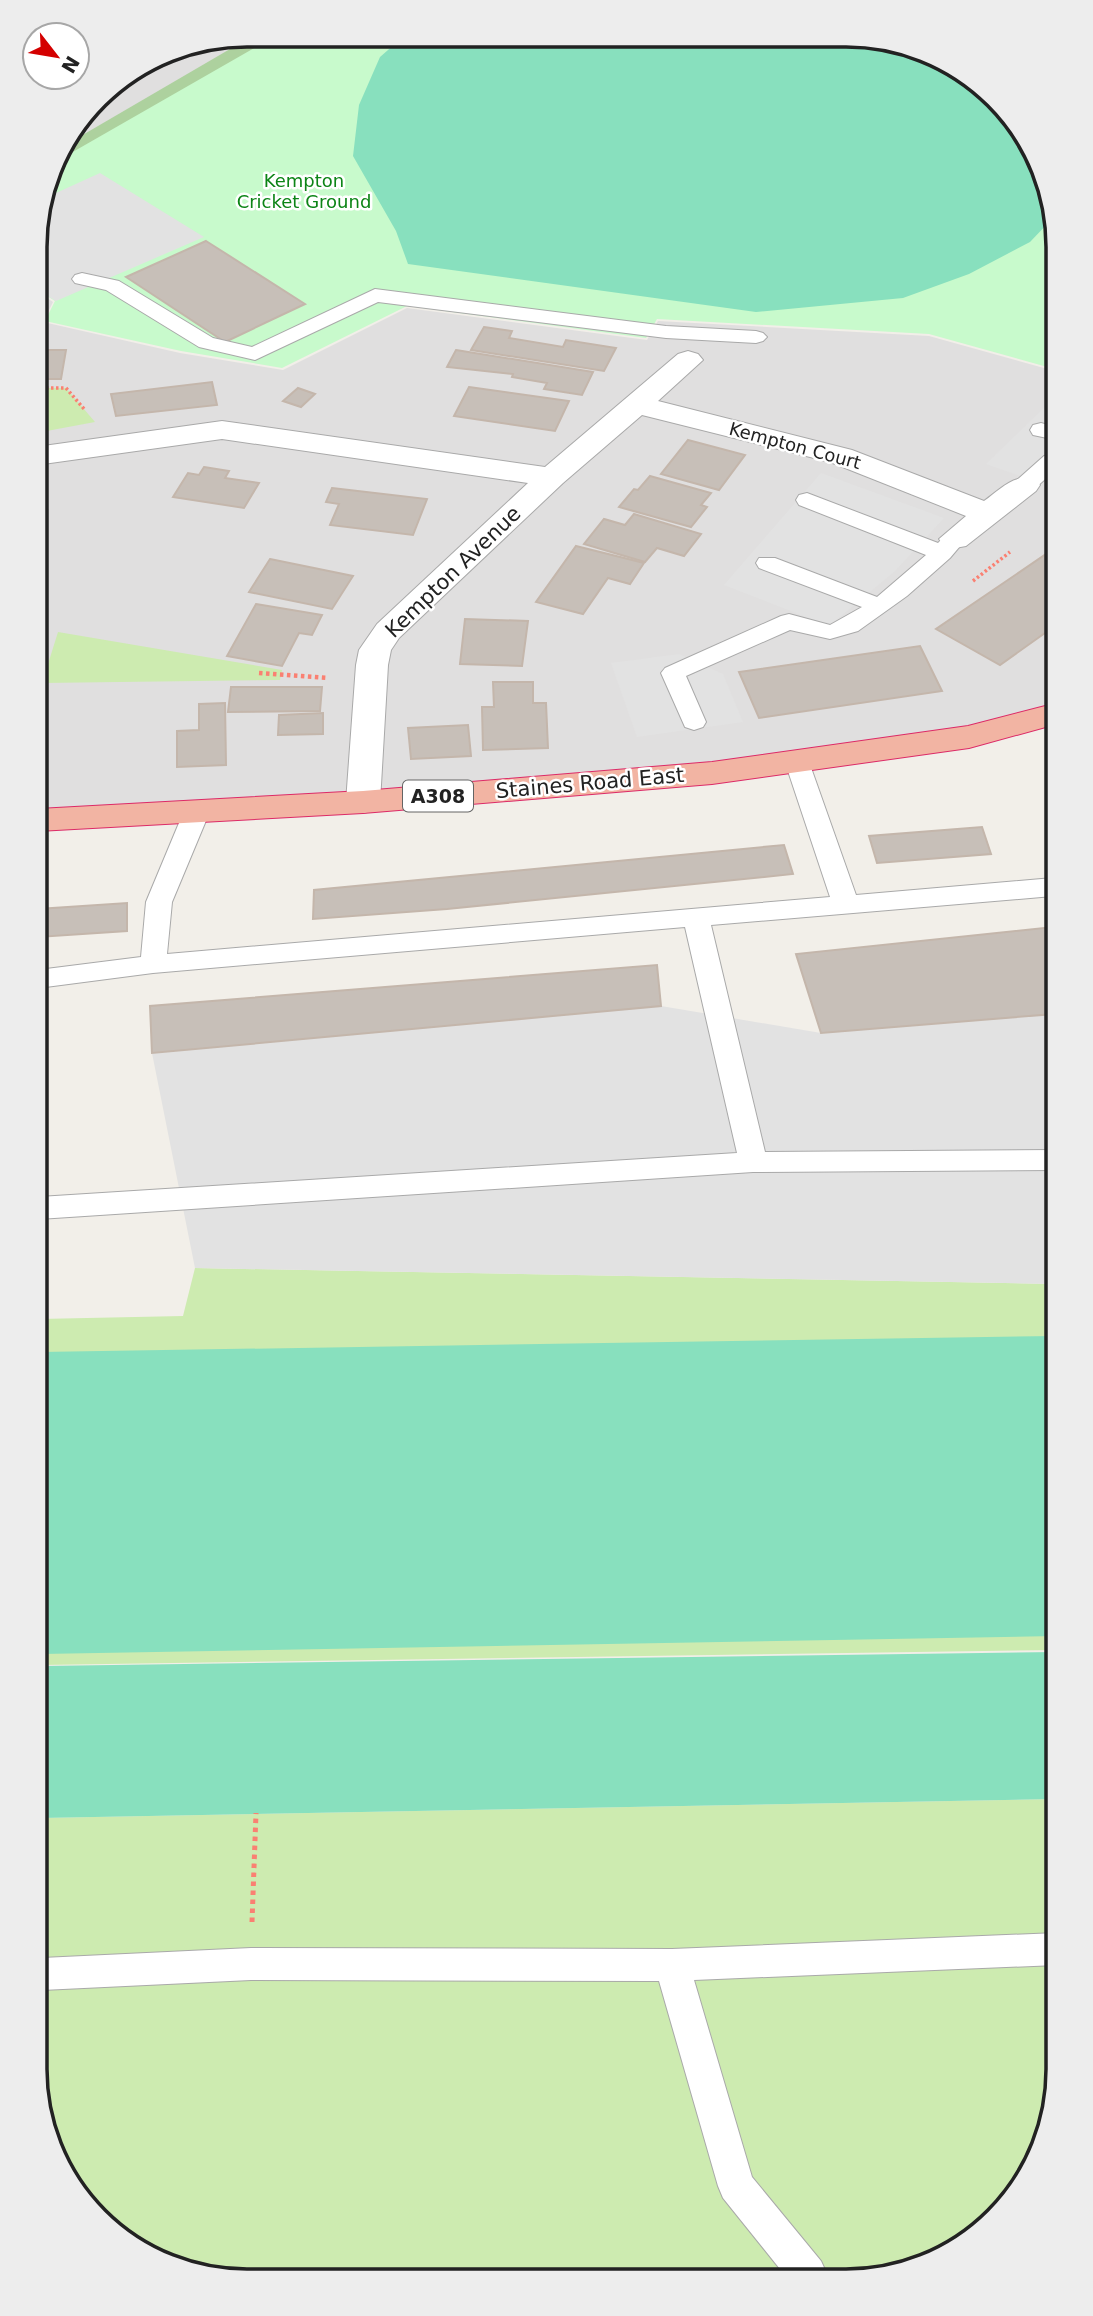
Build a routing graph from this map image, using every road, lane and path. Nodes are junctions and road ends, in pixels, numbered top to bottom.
1 (82, 279) dead end
2 (718, 335) junction
3 (756, 337) dead end
4 (688, 360) joint
5 (48, 388) edge
6 (638, 405) junction
7 (113, 443) junction
8 (48, 454) edge
9 (1046, 466) edge
10 (552, 477) junction
11 (1025, 485) joint
12 (807, 500) dead end
13 (986, 513) junction
14 (948, 546) junction
15 (767, 562) dead end
16 (878, 604) junction
17 (259, 673) dead end
18 (371, 680) junction
19 (1046, 716) edge
20 (694, 722) dead end
21 (797, 762) junction
22 (363, 802) junction
23 (197, 811) junction
24 (48, 819) edge
25 (1046, 888) edge
26 (846, 905) junction
27 (696, 918) junction
28 (153, 964) junction
29 (48, 978) edge
30 (1046, 1160) edge
31 (753, 1162) junction
32 (47, 1207) edge
33 (256, 1813) dead end
34 (1045, 1949) edge
35 (251, 1964) junction
36 (672, 1965) junction
37 (47, 1974) edge
38 (804, 2269) edge

1 - 2 lane
2 - 3 lane
2 - 4 lane
4 - 6 street, Kempton Avenue
5 - 7 path
6 - 10 street, Kempton Avenue
6 - 13 street, Kempton Court
7 - 8 street, Kempton Avenue
7 - 10 street, Kempton Avenue
9 - 11 lane
10 - 18 street, Kempton Avenue
11 - 13 street
12 - 14 lane
13 - 14 street
14 - 16 lane
15 - 16 lane
16 - 20 lane
17 - 18 path
18 - 22 street, Kempton Avenue
19 - 21 highway, Staines Road East / A308
21 - 22 highway, Staines Road East / A308
21 - 26 lane
22 - 23 highway, Staines Road East / A308
23 - 24 highway, Staines Road East / A308
23 - 28 lane
25 - 26 lane
26 - 27 lane
27 - 28 lane
27 - 31 lane
28 - 29 lane
30 - 31 lane
31 - 32 lane
33 - 35 path
34 - 36 lane
35 - 36 lane
35 - 37 lane
36 - 38 lane

